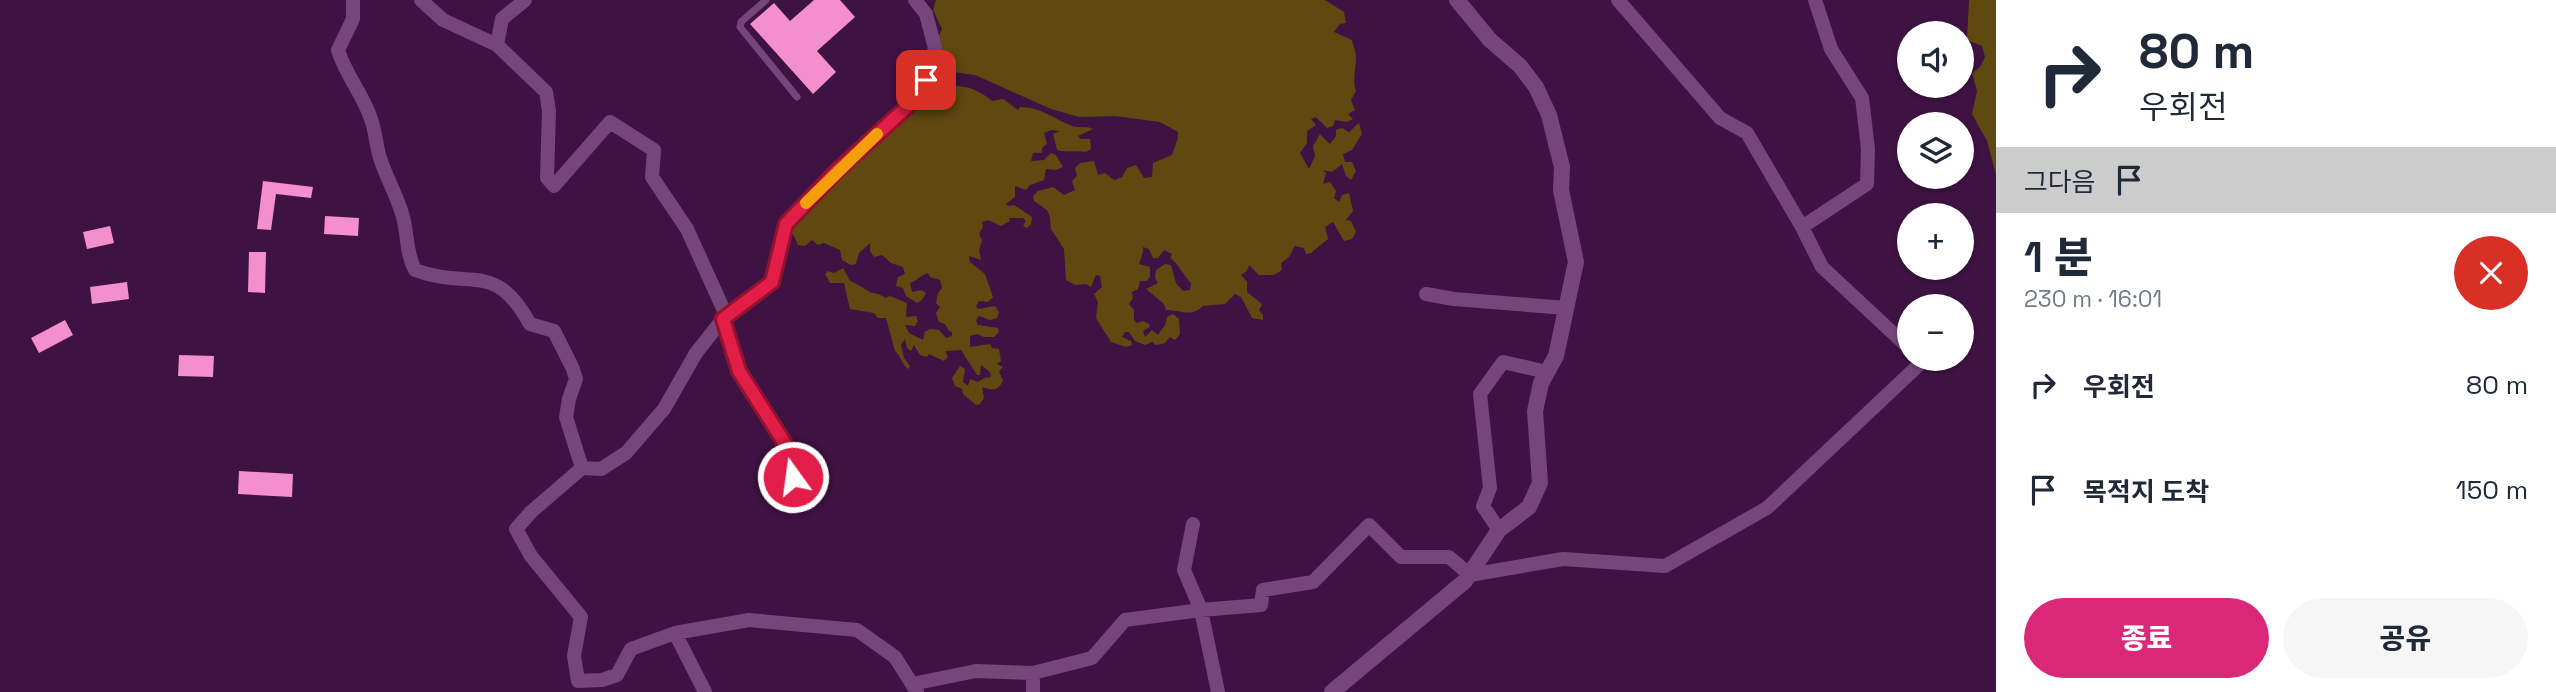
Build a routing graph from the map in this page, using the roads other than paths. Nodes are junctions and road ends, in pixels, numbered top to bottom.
1 (353, 0) edge
2 (421, 0) edge
3 (525, 0) edge
4 (766, 0) edge
5 (915, 0) edge
6 (1457, 0) edge
7 (1618, 0) edge
8 (1815, 0) edge
9 (498, 45) junction
10 (797, 97) dead end
11 (1802, 227) junction
12 (1426, 294) dead end
13 (1566, 308) junction
14 (723, 319) junction
15 (1897, 337) edge
16 (1912, 371) edge
17 (1547, 372) junction
18 (582, 468) junction
19 (793, 477) dead end
20 (1193, 524) dead end
21 (1499, 530) junction
22 (1469, 575) junction
23 (1201, 610) junction
24 (674, 634) junction
25 (1033, 673) junction
26 (915, 688) edge
27 (705, 692) edge
28 (1033, 692) edge
29 (1218, 692) edge
30 (1332, 692) edge

1 - 18 street
2 - 9 street
3 - 9 street
4 - 10 lane
5 - 14 street
6 - 13 street
7 - 11 street
8 - 11 street
9 - 14 street
11 - 15 street
12 - 13 street
13 - 17 street
14 - 18 street
14 - 19 street
16 - 22 street
17 - 21 street
17 - 21 street
18 - 24 street
20 - 23 street
21 - 22 street
22 - 23 street
22 - 30 street
23 - 25 street
23 - 29 street
24 - 26 street
24 - 27 street
25 - 26 street
25 - 28 street

